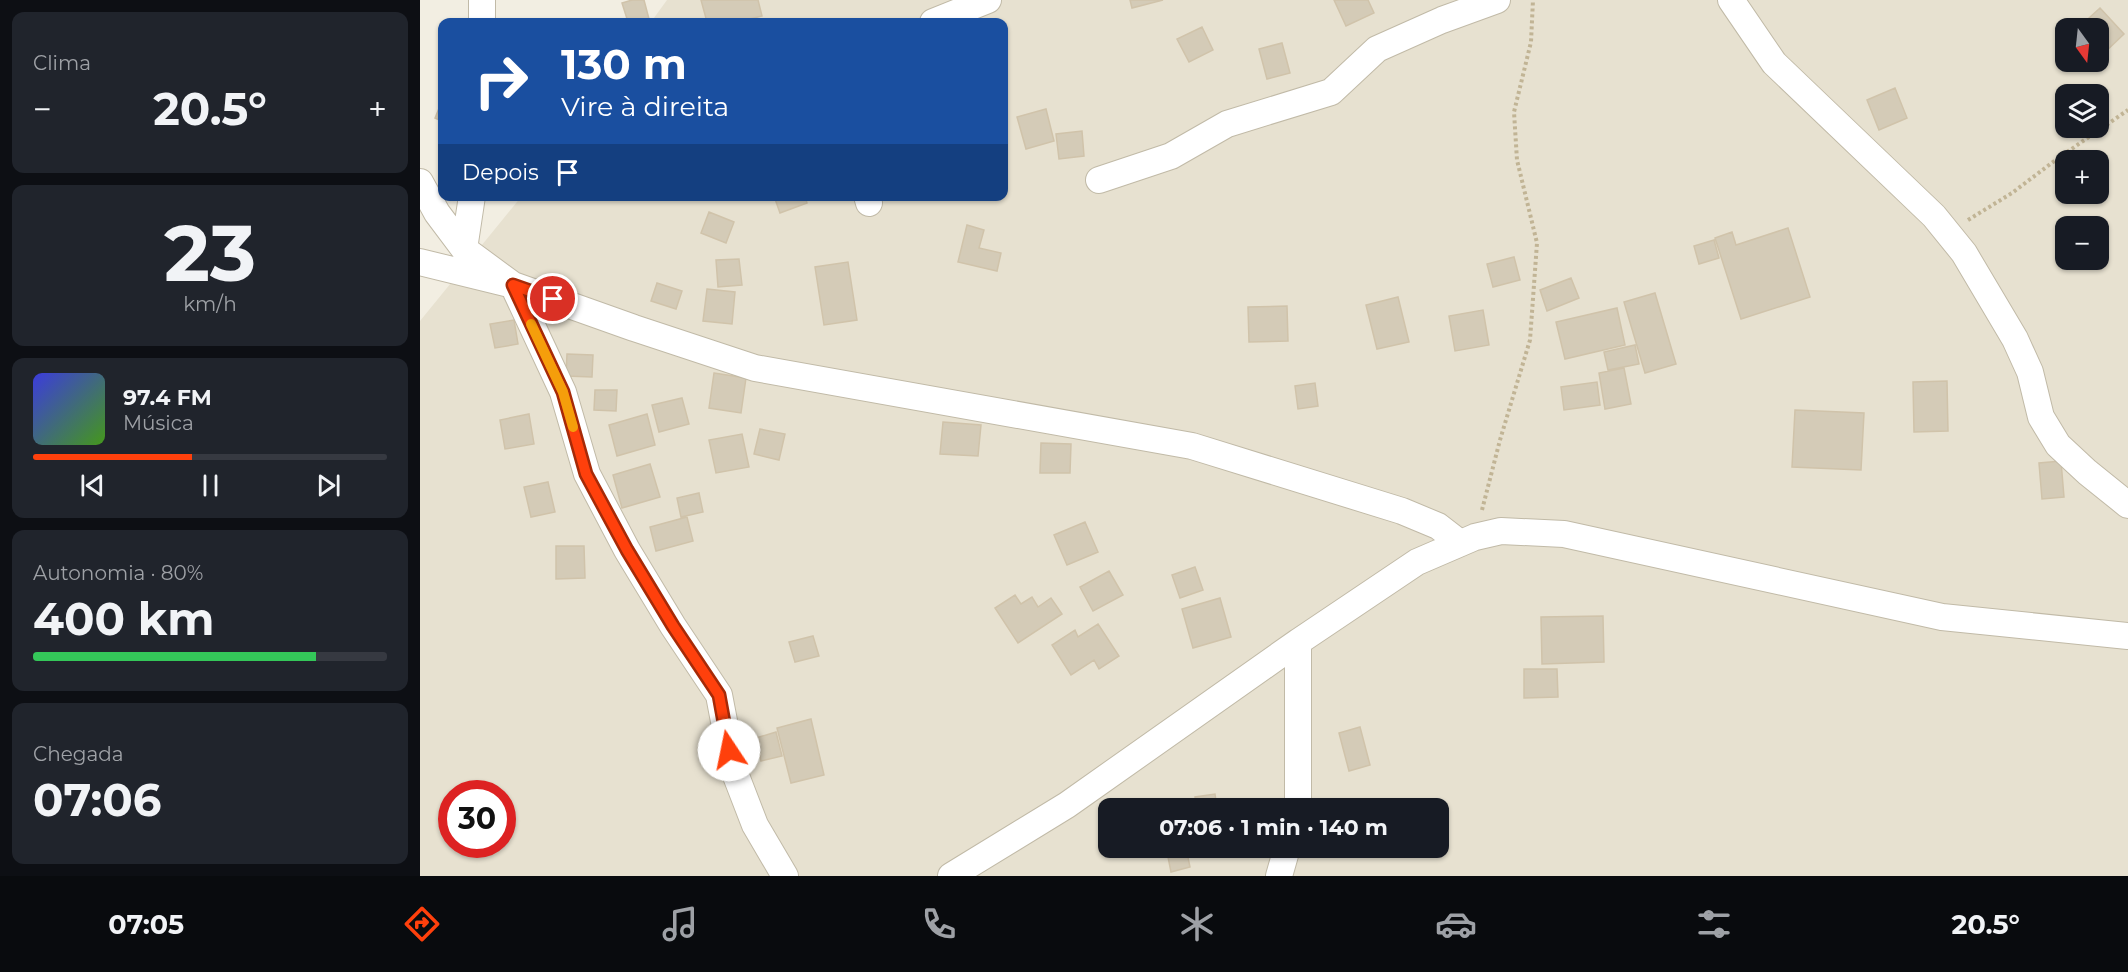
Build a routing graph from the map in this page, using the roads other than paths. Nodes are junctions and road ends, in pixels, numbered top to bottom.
1 (482, 0) edge
2 (988, 0) edge
3 (1497, 0) edge
4 (1731, 0) edge
5 (482, 18) edge
6 (943, 18) edge
7 (1100, 180) dead end
8 (420, 182) edge
9 (471, 201) edge
10 (464, 249) junction
11 (420, 262) edge
12 (513, 285) junction
13 (2128, 505) edge
14 (1467, 540) junction
15 (2128, 636) edge
16 (1298, 642) junction
17 (1298, 798) edge
18 (1284, 858) edge
19 (785, 876) edge
20 (951, 876) edge
21 (1279, 876) edge

1 - 5 street
2 - 6 street
3 - 7 street
4 - 13 street
8 - 10 street
9 - 10 street
10 - 12 street
11 - 12 street
12 - 14 street
12 - 19 street
14 - 15 street
14 - 16 street
16 - 17 street
16 - 20 street
18 - 21 street

